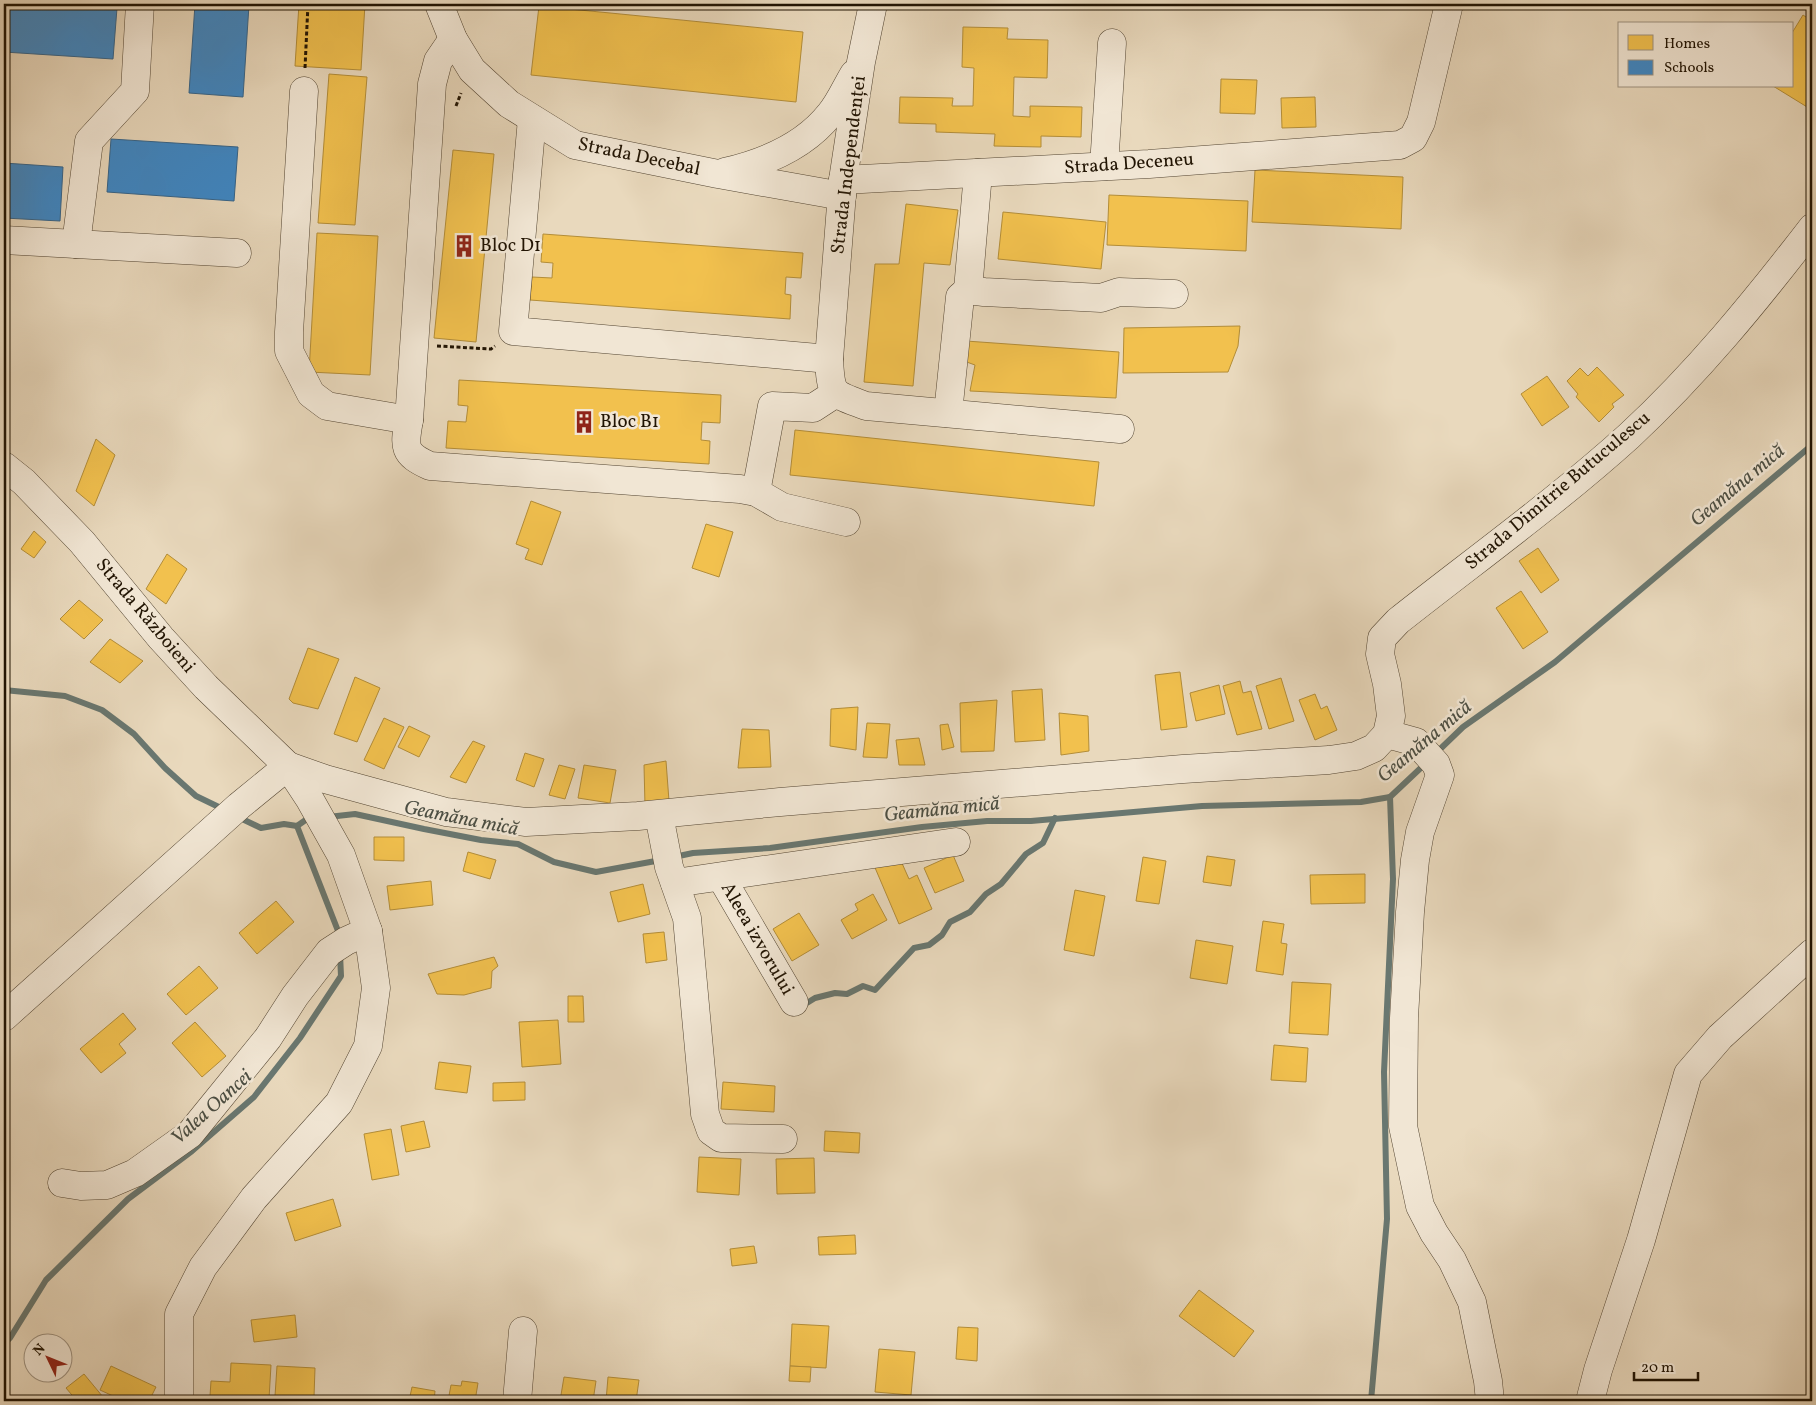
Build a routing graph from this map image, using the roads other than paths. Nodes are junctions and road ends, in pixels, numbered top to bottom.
1 (140, 4) edge
2 (439, 4) edge
3 (873, 4) edge
4 (1449, 4) edge
5 (453, 39) junction
6 (1112, 43) dead end
7 (861, 62) junction
8 (304, 91) road end
9 (532, 119) junction
10 (1104, 166) junction
11 (978, 173) junction
12 (718, 174) junction
13 (843, 188) junction
14 (1812, 228) edge
15 (4, 240) edge
16 (76, 244) junction
17 (237, 253) dead end
18 (968, 290) junction
19 (1174, 294) dead end
20 (829, 359) junction
21 (836, 393) junction
22 (948, 413) junction
23 (409, 420) junction
24 (1120, 429) dead end
25 (4, 466) edge
26 (756, 492) junction
27 (846, 522) dead end
28 (1387, 734) junction
29 (288, 766) junction
30 (661, 825) junction
31 (956, 842) dead end
32 (672, 875) junction
33 (720, 876) junction
34 (347, 941) junction
35 (1812, 952) edge
36 (794, 1002) dead end
37 (4, 1017) edge
38 (784, 1139) dead end
39 (62, 1183) dead end
40 (523, 1331) dead end
41 (179, 1401) edge
42 (517, 1401) edge
43 (1490, 1401) edge
44 (1590, 1401) edge

1 - 16 street
2 - 5 street, Strada Decebal
3 - 7 street, Strada Independenței
4 - 10 street, Strada Deceneu
5 - 9 street, Strada Decebal
5 - 23 street
6 - 10 street
7 - 12 street
7 - 13 street, Strada Independenței
8 - 23 street
9 - 12 street, Strada Decebal
9 - 20 street
10 - 11 street, Strada Deceneu
11 - 13 street, Strada Deceneu
11 - 18 street
12 - 13 street, Strada Decebal
13 - 20 street, Strada Independenței
14 - 28 street, Strada Dimitrie Butuculescu
15 - 16 street
16 - 17 street
18 - 19 street
18 - 22 street
20 - 21 street, Strada Independenței
21 - 22 street
21 - 26 street
22 - 24 street
23 - 26 street
25 - 29 street, Strada Războieni
26 - 27 street
28 - 30 street
28 - 43 street
29 - 30 street
29 - 34 street
29 - 37 street
30 - 32 street
31 - 33 street
32 - 33 street
32 - 38 street
33 - 36 street, Aleea izvorului
34 - 39 street
34 - 41 street
35 - 44 street
40 - 42 street

